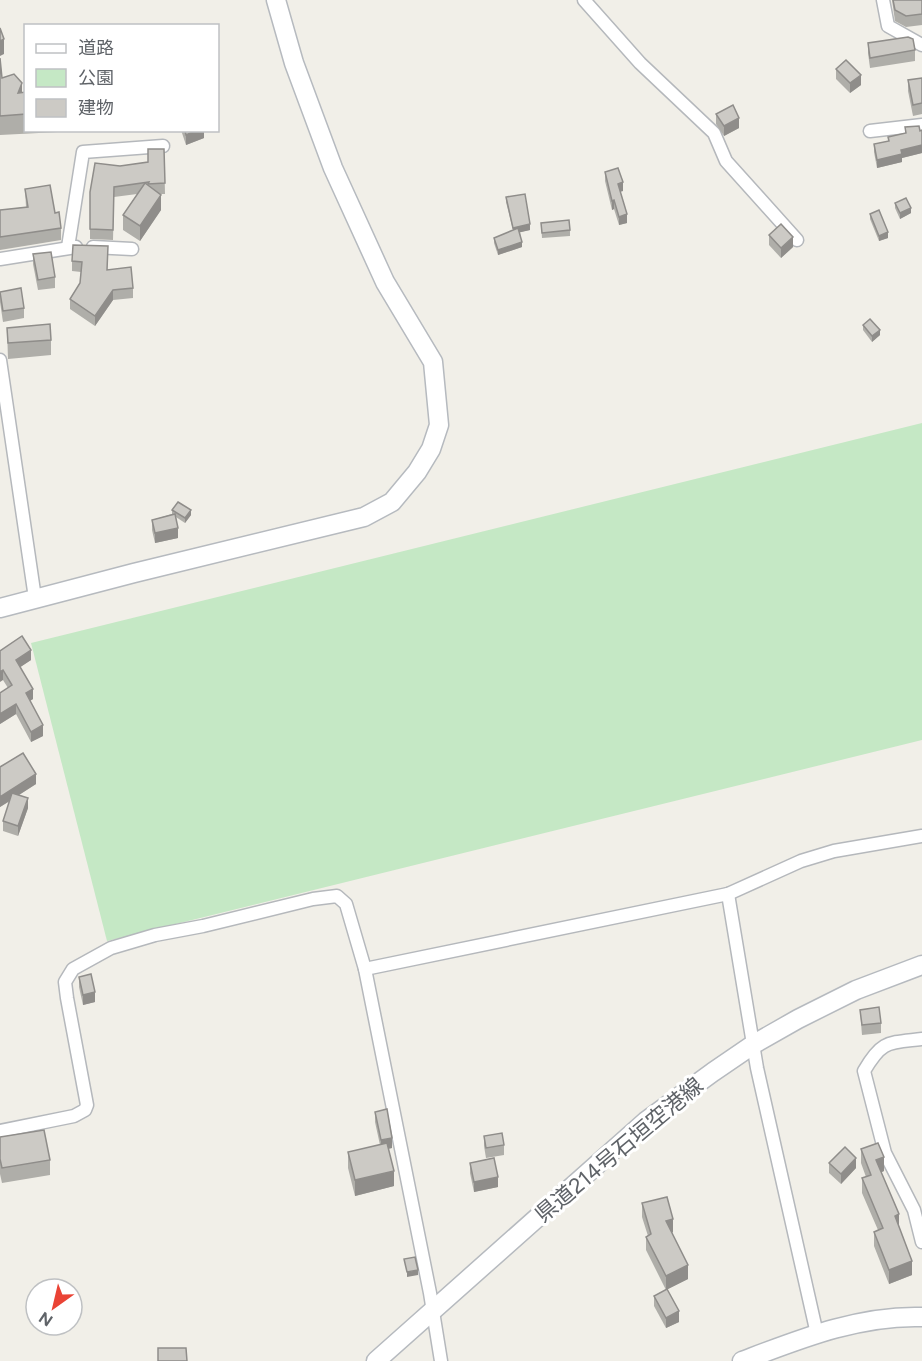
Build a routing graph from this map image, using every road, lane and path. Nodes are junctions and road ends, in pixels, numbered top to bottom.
1 (276, 0) edge
2 (584, 0) edge
3 (883, 0) edge
4 (922, 45) edge
5 (922, 125) edge
6 (870, 131) dead end
7 (163, 146) edge
8 (797, 240) dead end
9 (68, 247) junction
10 (132, 249) dead end
11 (0, 259) edge
12 (0, 360) edge
13 (35, 598) junction
14 (0, 608) edge
15 (922, 836) edge
16 (728, 894) junction
17 (922, 965) edge
18 (365, 969) junction
19 (922, 1039) edge
20 (754, 1044) junction
21 (0, 1131) edge
22 (922, 1242) edge
23 (432, 1312) junction
24 (922, 1317) edge
25 (817, 1334) junction
26 (376, 1361) edge
27 (441, 1361) edge
28 (742, 1361) edge

1 - 13 street
2 - 8 street
3 - 4 street
5 - 6 street
7 - 9 street
9 - 10 street
9 - 11 street
12 - 13 street
13 - 14 street
15 - 16 street
16 - 18 street
16 - 20 street
17 - 20 street, 県道214号石垣空港線
18 - 21 street
18 - 23 street
19 - 22 street
20 - 23 street, 県道214号石垣空港線
20 - 25 street
23 - 26 street, 県道214号石垣空港線
23 - 27 street
24 - 25 street
25 - 28 street

